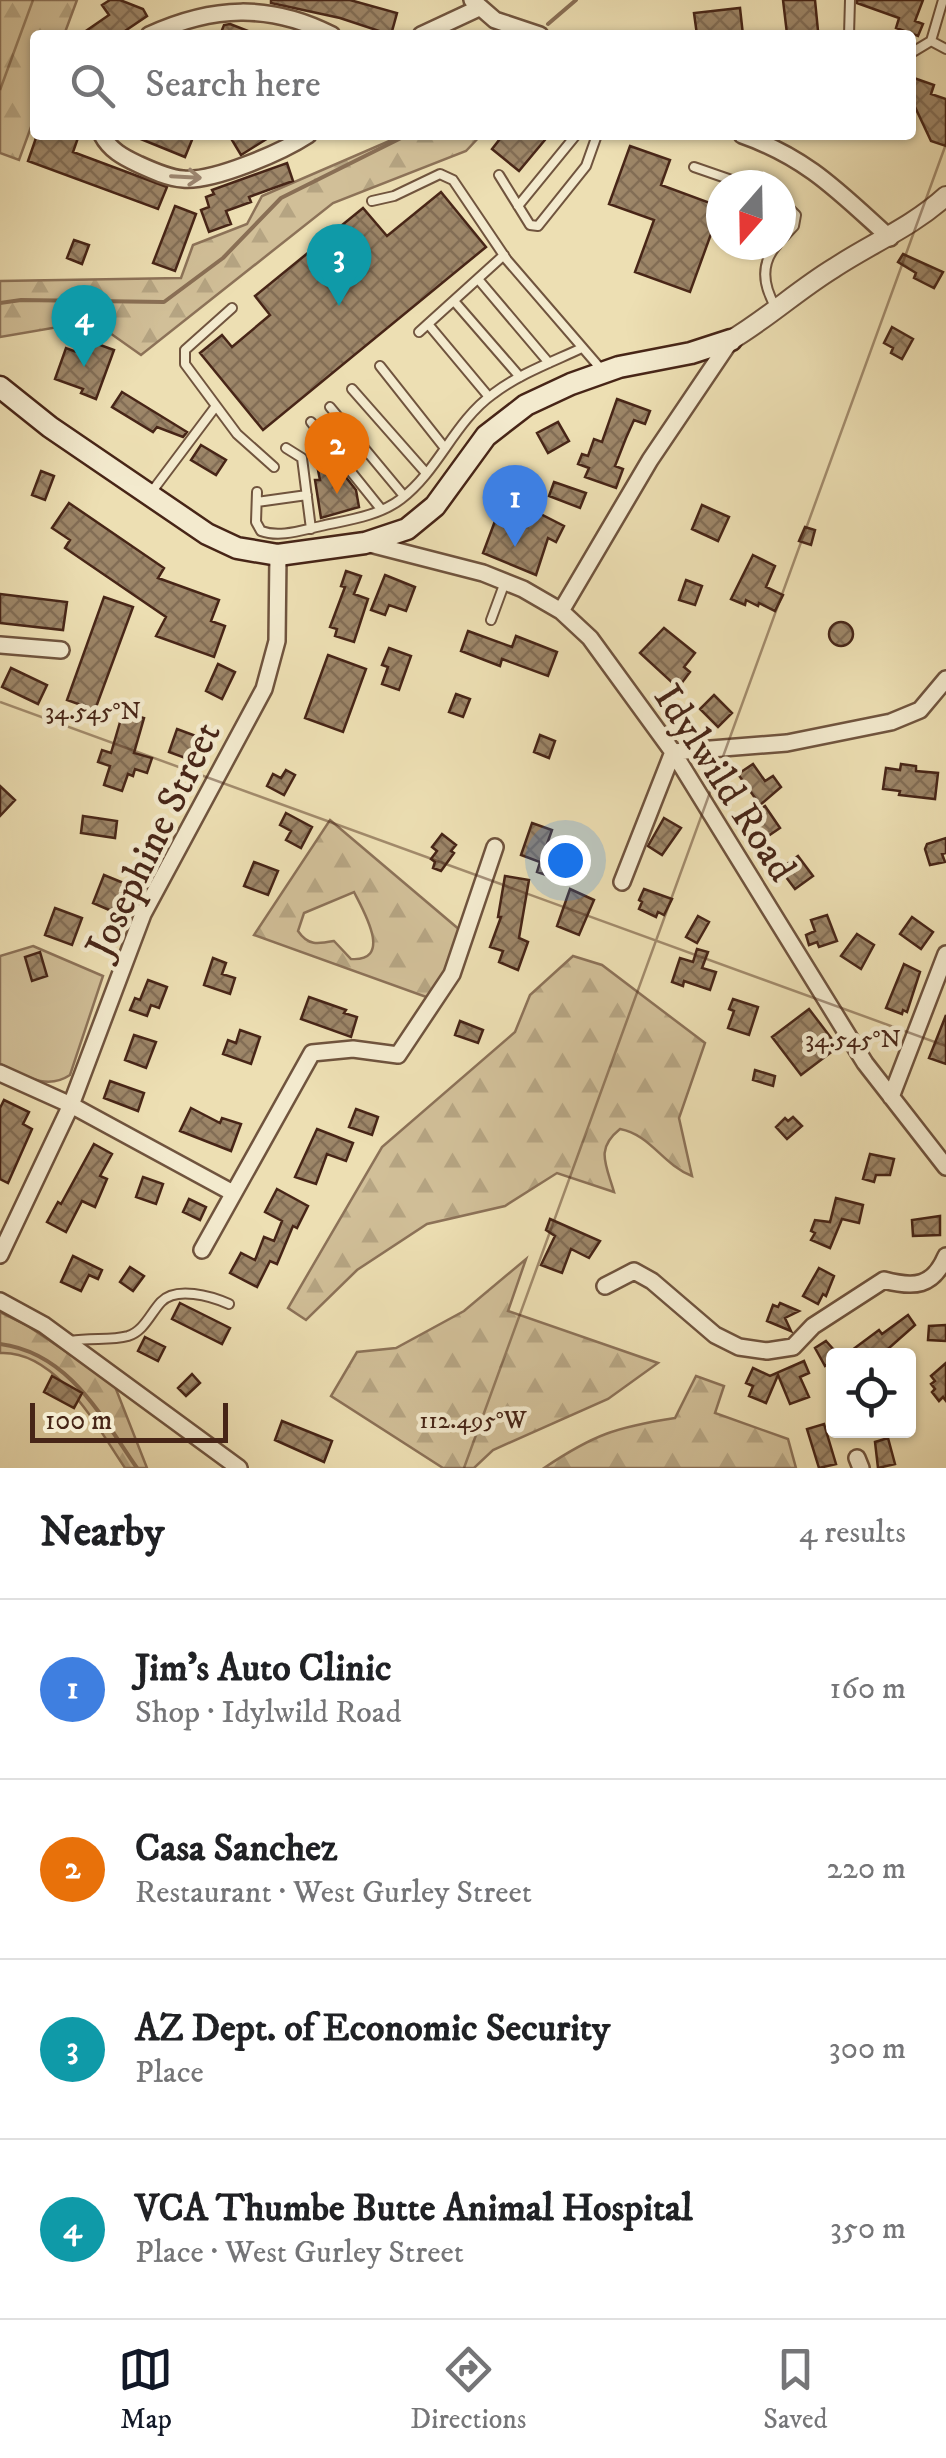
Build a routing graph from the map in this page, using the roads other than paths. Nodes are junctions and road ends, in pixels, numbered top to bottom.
1 (850, 0) edge
2 (943, 0) edge
3 (475, 4) edge
4 (162, 30) edge
5 (319, 30) edge
6 (430, 30) edge
7 (525, 30) edge
8 (850, 30) edge
9 (931, 42) junction
10 (946, 49) edge
11 (916, 51) edge
12 (105, 140) edge
13 (297, 140) edge
14 (572, 140) edge
15 (594, 140) edge
16 (756, 140) edge
17 (694, 167) dead end
18 (706, 171) edge
19 (499, 176) dead end
20 (945, 198) edge
21 (372, 202) dead end
22 (518, 206) junction
23 (890, 238) junction
24 (504, 255) junction
25 (767, 260) edge
26 (478, 279) junction
27 (454, 301) junction
28 (232, 308) dead end
29 (777, 310) junction
30 (428, 324) junction
31 (419, 332) dead end
32 (731, 340) junction
33 (582, 348) junction
34 (549, 363) junction
35 (380, 366) dead end
36 (604, 373) junction
37 (520, 377) junction
38 (0, 387) edge
39 (352, 389) dead end
40 (489, 397) junction
41 (216, 406) junction
42 (330, 407) dead end
43 (311, 422) dead end
44 (444, 447) junction
45 (286, 448) dead end
46 (274, 467) dead end
47 (426, 473) junction
48 (149, 495) junction
49 (307, 495) junction
50 (404, 496) junction
51 (382, 510) junction
52 (311, 528) junction
53 (365, 543) junction
54 (278, 555) junction
55 (505, 582) junction
56 (561, 611) junction
57 (491, 620) dead end
58 (0, 645) edge
59 (61, 650) dead end
60 (946, 679) edge
61 (673, 752) junction
62 (495, 846) dead end
63 (622, 882) dead end
64 (946, 954) edge
65 (0, 1073) edge
66 (891, 1097) junction
67 (71, 1105) junction
68 (946, 1167) edge
69 (233, 1193) junction
70 (202, 1250) dead end
71 (0, 1255) edge
72 (946, 1256) edge
73 (605, 1286) dead end
74 (0, 1301) edge
75 (229, 1304) dead end
76 (67, 1342) junction
77 (239, 1468) edge

1 - 8 lane
2 - 9 lane
3 - 6 street
3 - 7 street
4 - 5 street
9 - 10 lane
9 - 11 lane
12 -> 13 street
14 - 22 lane
15 - 22 lane
16 - 23 street
17 - 18 lane
19 - 22 lane
20 - 23 street
21 - 24 lane
23 - 29 street
24 - 26 lane
24 - 33 lane
25 - 29 lane
26 - 27 lane
26 - 34 lane
27 - 30 lane
27 - 37 lane
28 - 41 lane
29 - 32 street
30 - 31 lane
30 - 40 lane
32 - 36 main road
32 - 56 street
33 - 34 lane
33 - 36 lane
34 - 37 lane
35 - 44 lane
36 - 53 main road
37 - 40 lane
38 - 48 main road
39 - 47 lane
40 - 44 lane
41 - 46 lane
41 - 48 lane
42 - 50 lane
43 - 51 lane
44 - 47 lane
45 - 49 lane
47 - 50 lane
48 - 54 main road
49 - 52 lane
49 - 52 lane
50 - 51 lane
51 - 52 lane
53 - 54 main road
53 - 55 street, Idylwild Road
54 - 67 street, Josephine Street
55 - 56 street, Idylwild Road
55 - 57 lane
56 - 61 street, Idylwild Road
58 - 59 street
60 - 61 street
61 - 63 street
61 - 66 street, Idylwild Road
62 - 69 street
64 - 66 street
65 - 67 street
66 - 68 street, Idylwild Road
67 - 69 street
67 - 71 street, Josephine Street
69 - 70 street
72 - 73 street
74 - 76 street
75 - 76 lane
76 - 77 street

